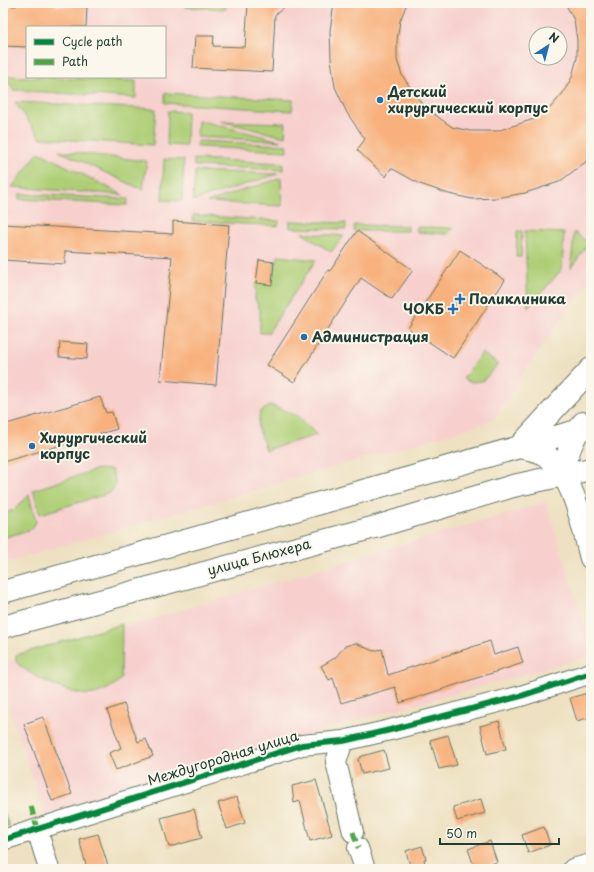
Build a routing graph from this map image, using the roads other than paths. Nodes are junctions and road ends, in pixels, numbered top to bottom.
1 (591, 369) edge
2 (591, 412) edge
3 (585, 429) edge
4 (512, 449) junction
5 (591, 470) edge
6 (563, 475) junction
7 (591, 558) edge
8 (3, 592) edge
9 (3, 627) edge
10 (591, 673) edge
11 (343, 742) junction
12 (37, 830) junction
13 (3, 840) edge
14 (591, 864) edge
15 (49, 869) edge
16 (364, 869) edge
17 (573, 869) edge

1 - 4 main road
2 - 3 main road
3 - 4 main road
3 - 6 main road
4 - 6 main road
4 - 8 main road
5 - 6 main road, улица Блюхера
6 - 7 main road
6 - 9 main road, улица Блюхера
10 - 11 street, Междугородная улица
11 - 12 street, Междугородная улица
11 - 16 street
12 - 13 street, Междугородная улица
12 - 15 street
14 - 17 street

